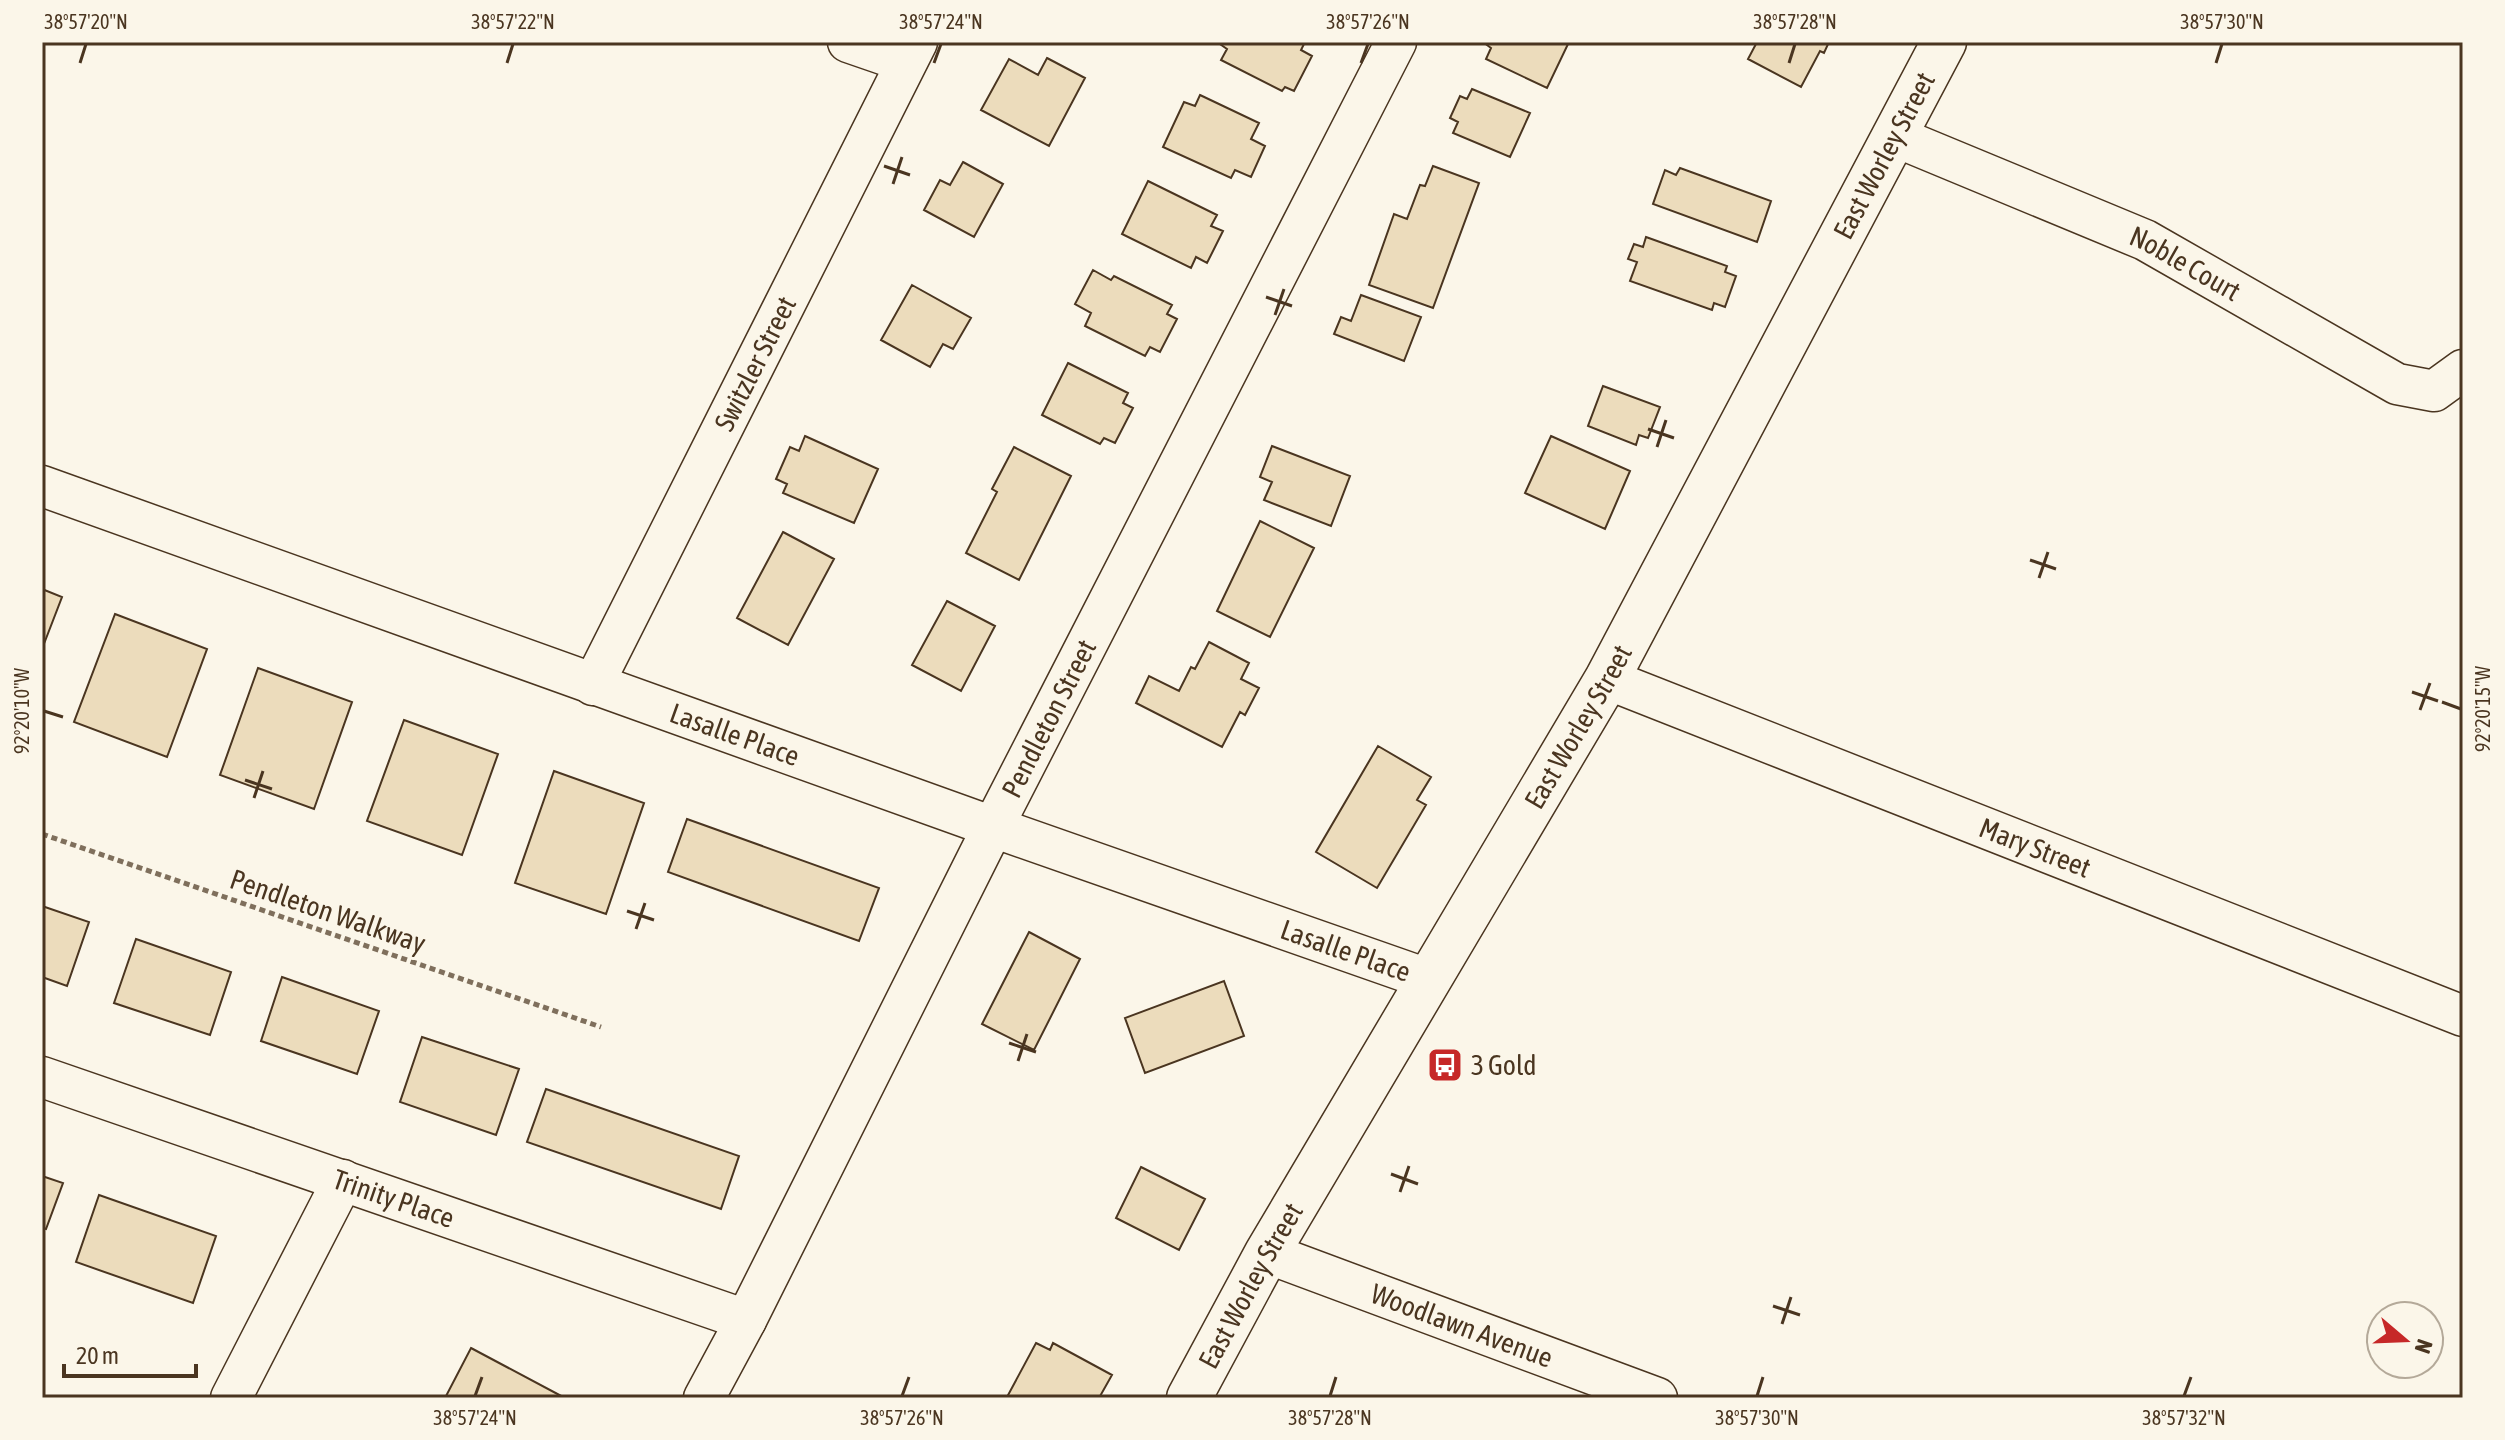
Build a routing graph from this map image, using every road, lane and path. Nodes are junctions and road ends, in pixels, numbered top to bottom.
1 (848, 42) edge
2 (1396, 42) edge
3 (1944, 42) edge
4 (912, 52) edge
5 (1894, 136) junction
6 (2463, 370) edge
7 (42, 486) edge
8 (1607, 679) junction
9 (593, 685) junction
10 (993, 827) junction
11 (42, 834) edge
12 (1430, 980) junction
13 (2463, 1016) edge
14 (601, 1027) dead end
15 (42, 1077) edge
16 (343, 1180) junction
17 (1267, 1253) junction
18 (746, 1320) junction
19 (231, 1398) edge
20 (704, 1398) edge
21 (1189, 1398) edge
22 (1657, 1398) edge

1 - 4 street
2 - 10 street, Pendleton Street
3 - 5 street, East Worley Street
4 - 9 street, Switzler Street
5 - 6 street, Noble Court
5 - 8 street, East Worley Street
7 - 9 street, Lasalle Place
8 - 12 street, East Worley Street
8 - 13 street, Mary Street
9 - 10 street, Lasalle Place
10 - 12 street, Lasalle Place
10 - 18 street, Pendleton Street
11 - 14 path, Pendleton Walkway
12 - 17 street, East Worley Street
15 - 16 street, Trinity Place
16 - 18 street, Trinity Place
16 - 19 street
17 - 21 street, East Worley Street
17 - 22 street, Woodlawn Avenue
18 - 20 street, Pendleton Street

